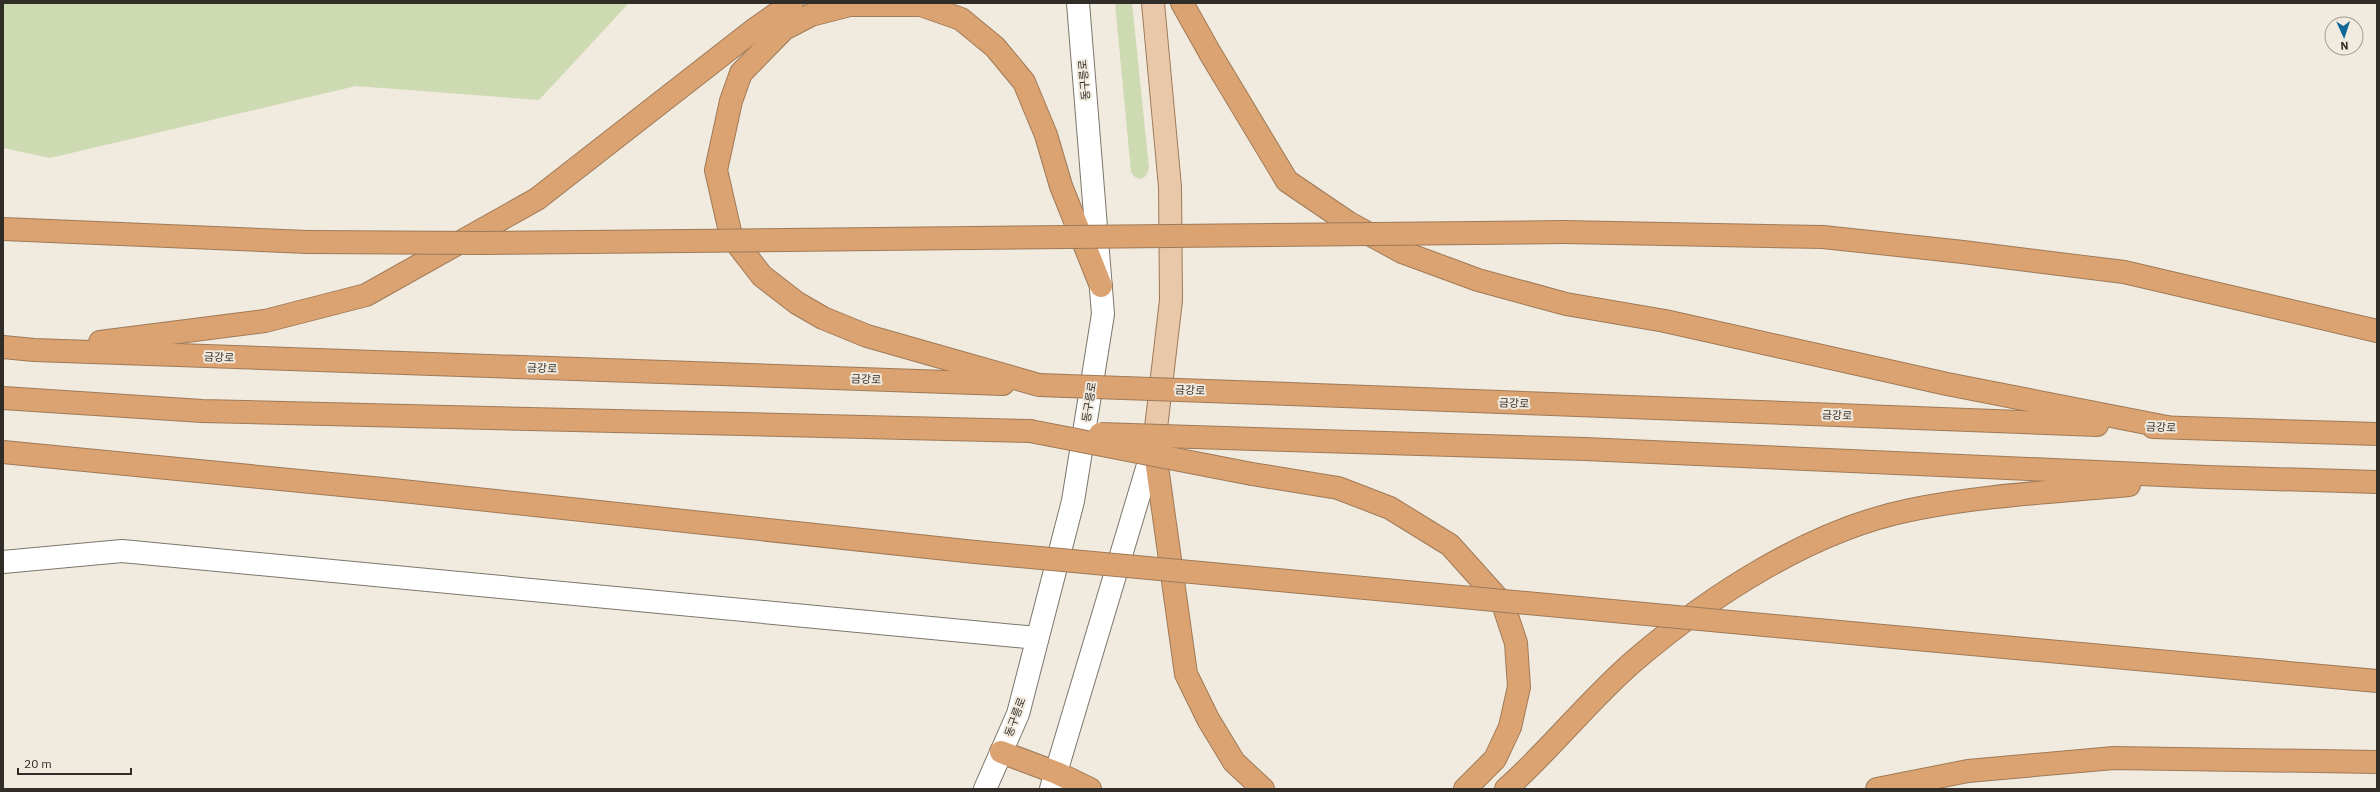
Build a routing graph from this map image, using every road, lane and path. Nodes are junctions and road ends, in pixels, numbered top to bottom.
1 (792, 3) edge
2 (1078, 3) edge
3 (1153, 3) edge
4 (1182, 3) edge
5 (3, 229) edge
6 (1101, 286) junction
7 (2377, 331) edge
8 (3, 347) edge
9 (34, 350) junction
10 (1038, 385) junction
11 (3, 398) edge
12 (2167, 427) junction
13 (1030, 431) junction
14 (2377, 434) edge
15 (1154, 445) junction
16 (3, 452) edge
17 (2207, 477) junction
18 (2377, 482) edge
19 (3, 562) edge
20 (1037, 638) junction
21 (2377, 681) edge
22 (1001, 752) junction
23 (2377, 762) edge
24 (1054, 781) edge
25 (985, 789) edge
26 (1090, 789) edge
27 (1262, 789) edge
28 (1465, 789) edge
29 (1506, 789) edge
30 (1878, 789) edge

1 - 9 highway
2 - 6 street, 동구릉로
3 - 15 main road
4 - 12 highway
5 - 7 highway, bridge
6 - 10 highway
6 - 20 street, 동구릉로
8 - 9 highway, 금강로
9 - 10 highway, 금강로
10 - 12 highway, 금강로, bridge
11 - 13 highway
12 - 14 highway, 금강로
13 - 17 highway, bridge
13 - 28 highway, bridge
15 - 24 street
15 - 27 highway
16 - 21 highway, bridge
17 - 18 highway
17 - 29 highway
19 - 20 street
20 - 22 street, 동구릉로
22 - 24 highway
22 - 25 street, 동구릉로
23 - 30 highway
24 - 26 highway

